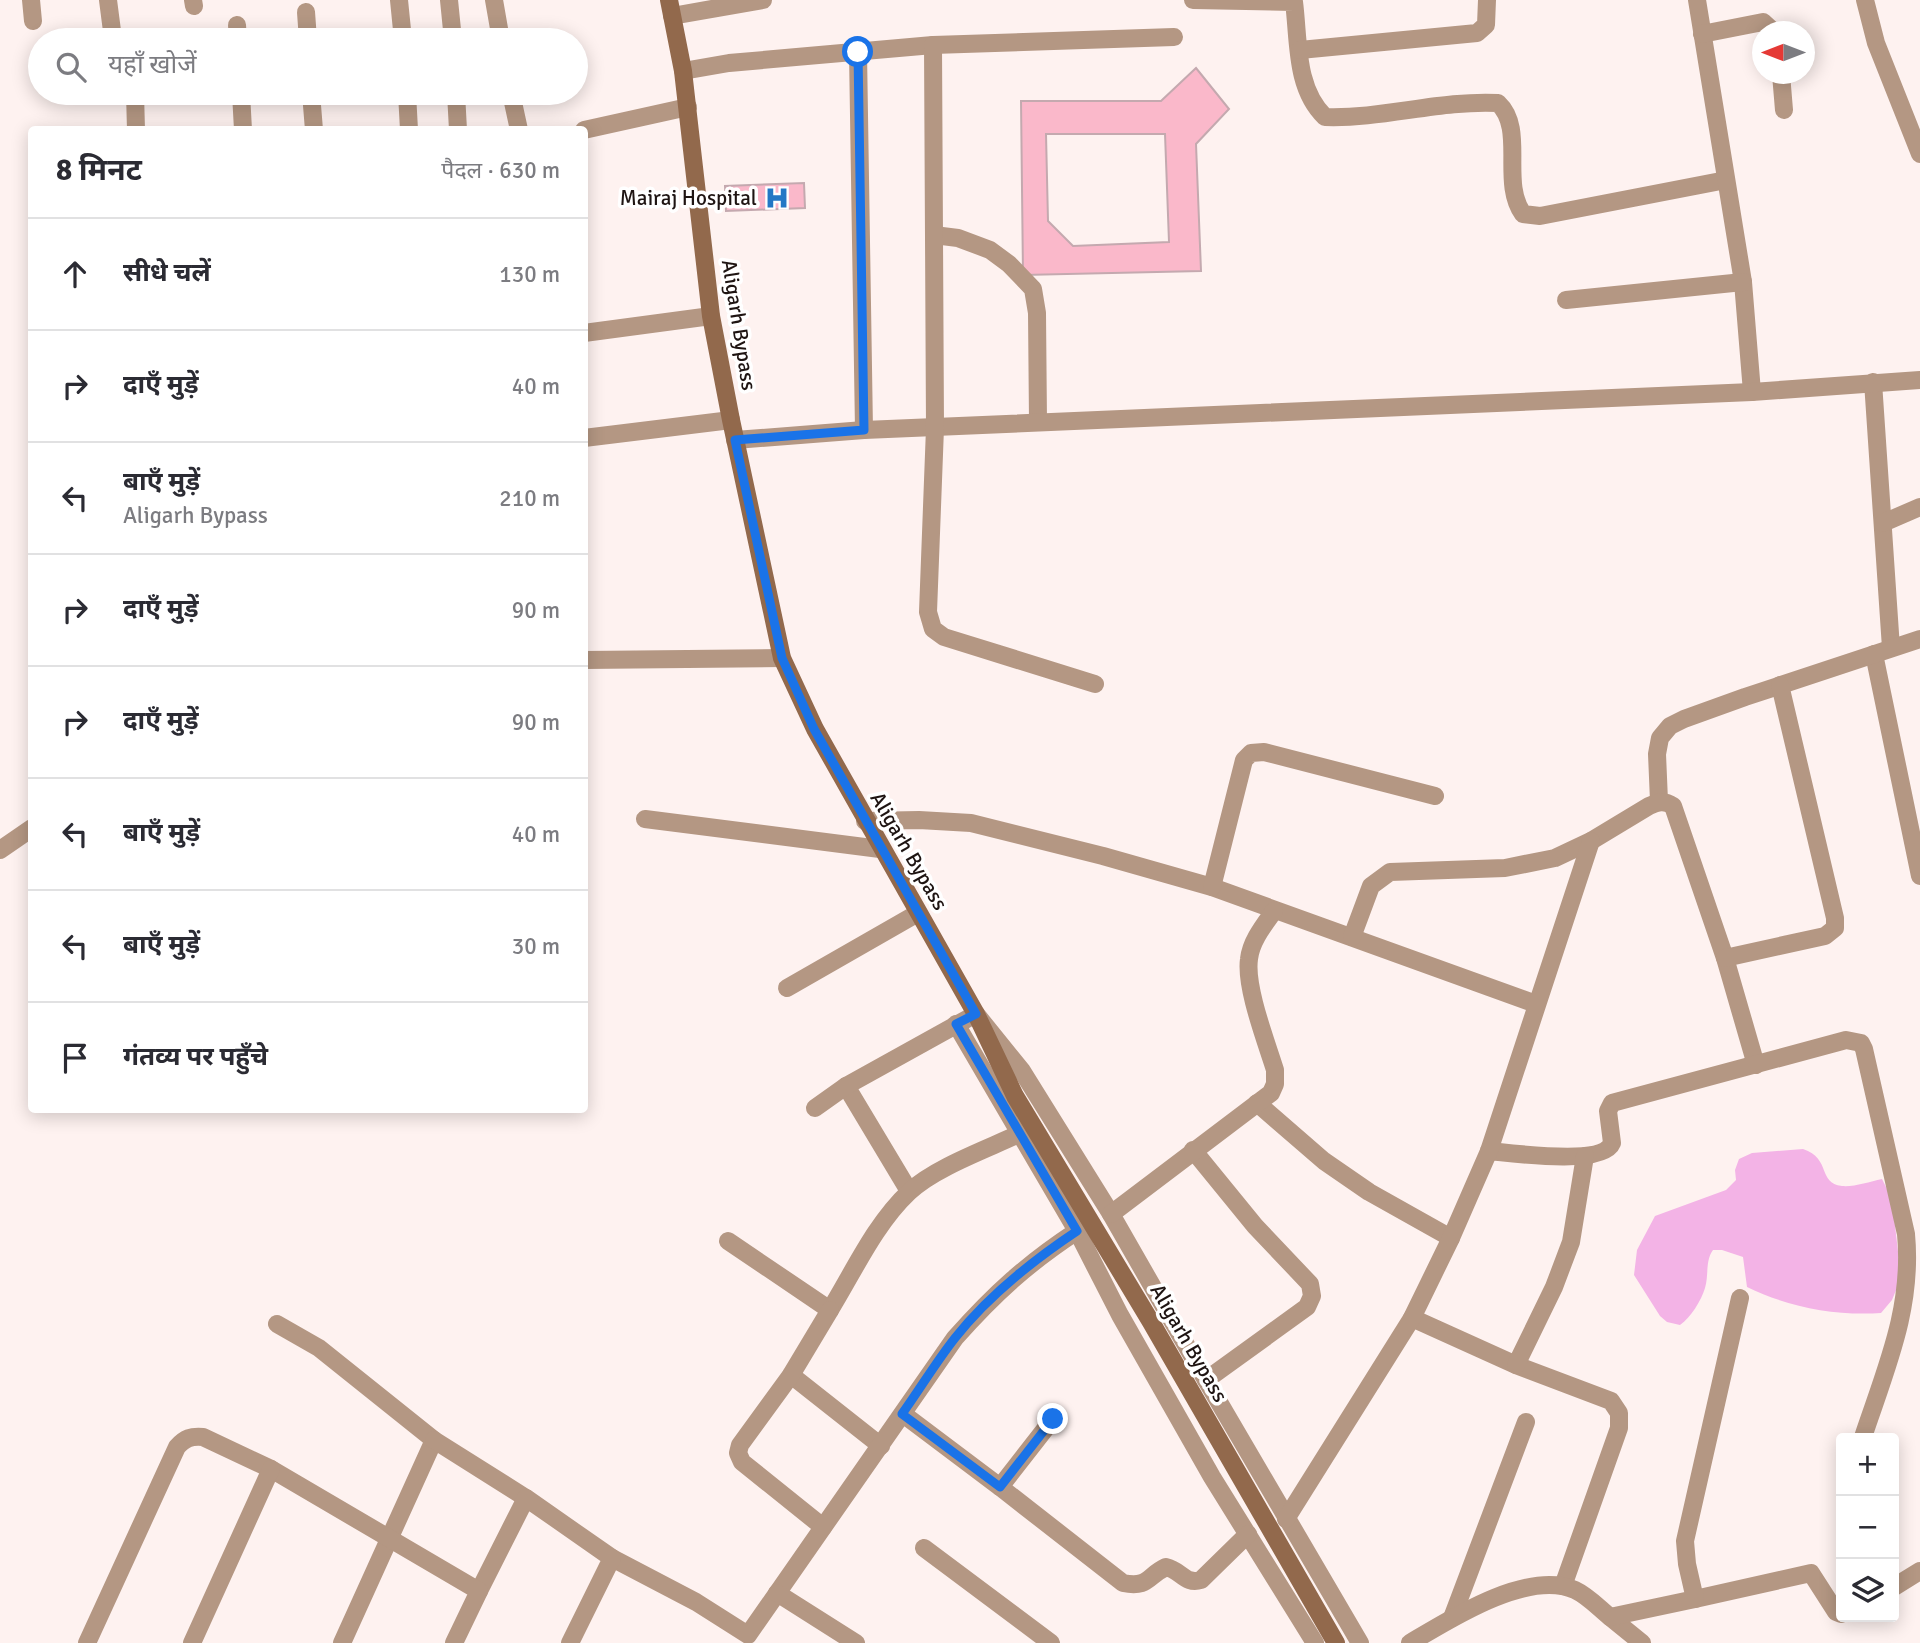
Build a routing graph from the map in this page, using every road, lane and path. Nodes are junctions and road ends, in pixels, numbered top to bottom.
1 (31, 0) edge
2 (108, 0) edge
3 (399, 0) edge
4 (449, 0) edge
5 (494, 0) edge
6 (763, 0) edge
7 (1193, 0) edge
8 (1488, 0) edge
9 (1698, 0) edge
10 (1866, 0) edge
11 (1300, 1) edge
12 (671, 8) edge
13 (306, 12) dead end
14 (33, 21) dead end
15 (1752, 24) edge
16 (112, 28) edge
17 (307, 28) edge
18 (402, 28) edge
19 (452, 28) edge
20 (499, 28) edge
21 (1702, 34) junction
22 (1174, 37) dead end
23 (933, 45) junction
24 (1300, 50) junction
25 (858, 52) junction
26 (683, 71) junction
27 (1783, 84) edge
28 (135, 105) edge
29 (242, 105) edge
30 (312, 105) edge
31 (408, 105) edge
32 (457, 105) edge
33 (514, 105) edge
34 (688, 107) junction
35 (1784, 110) dead end
36 (136, 126) edge
37 (243, 126) edge
38 (314, 126) edge
39 (410, 126) edge
40 (458, 126) edge
41 (518, 126) edge
42 (588, 129) edge
43 (1920, 155) edge
44 (1726, 180) junction
45 (934, 235) junction
46 (1743, 282) junction
47 (1566, 300) dead end
48 (711, 316) junction
49 (588, 332) edge
50 (1920, 373) edge
51 (1920, 380) edge
52 (1873, 382) junction
53 (1752, 392) junction
54 (731, 420) junction
55 (1038, 422) junction
56 (935, 428) junction
57 (864, 430) junction
58 (588, 438) edge
59 (735, 440) junction
60 (1920, 508) edge
61 (1883, 523) junction
62 (1920, 639) edge
63 (1892, 648) junction
64 (1874, 654) junction
65 (782, 658) junction
66 (588, 660) edge
67 (1095, 684) dead end
68 (1780, 685) junction
69 (1435, 796) dead end
70 (1659, 801) junction
71 (645, 819) dead end
72 (865, 821) junction
73 (28, 831) edge
74 (1591, 841) junction
75 (880, 849) junction
76 (0, 850) edge
77 (1920, 876) edge
78 (1212, 887) junction
79 (1274, 911) junction
80 (918, 913) junction
81 (1352, 937) junction
82 (1725, 958) junction
83 (787, 988) dead end
84 (1536, 1004) junction
85 (976, 1014) junction
86 (956, 1024) junction
87 (1756, 1065) junction
88 (846, 1086) junction
89 (1257, 1103) junction
90 (814, 1108) dead end
91 (1019, 1134) junction
92 (1193, 1150) junction
93 (1489, 1151) junction
94 (1585, 1156) junction
95 (909, 1191) junction
96 (1111, 1214) junction
97 (1077, 1231) junction
98 (1913, 1232) edge
99 (1451, 1238) junction
100 (729, 1241) dead end
101 (1740, 1298) dead end
102 (830, 1310) junction
103 (1412, 1318) junction
104 (277, 1325) dead end
105 (1516, 1365) junction
106 (792, 1375) junction
107 (1206, 1380) junction
108 (902, 1414) junction
109 (1053, 1419) dead end
110 (1526, 1422) dead end
111 (1864, 1433) edge
112 (434, 1440) junction
113 (881, 1446) junction
114 (271, 1469) junction
115 (1000, 1487) junction
116 (526, 1498) junction
117 (1286, 1519) junction
118 (823, 1527) junction
119 (1248, 1534) junction
120 (391, 1538) junction
121 (924, 1548) dead end
122 (612, 1558) junction
123 (1920, 1571) edge
124 (1899, 1584) edge
125 (1563, 1586) junction
126 (479, 1591) junction
127 (777, 1593) junction
128 (1695, 1598) junction
129 (1836, 1612) edge
130 (1610, 1617) junction
131 (1452, 1618) junction
132 (753, 1639) edge
133 (1313, 1642) edge
134 (87, 1643) edge
135 (192, 1643) edge
136 (342, 1643) edge
137 (454, 1643) edge
138 (570, 1643) edge
139 (856, 1643) edge
140 (1051, 1643) edge
141 (1335, 1643) edge
142 (1360, 1643) edge
143 (1410, 1643) edge
144 (1642, 1643) edge

1 - 14 street
2 - 16 street
3 - 18 street
4 - 19 street
5 - 20 street
6 - 12 street
7 - 11 street
8 - 24 street
9 - 21 street
10 - 43 street
11 - 24 street
12 - 26 main road, Aligarh Bypass
13 - 17 street
15 - 21 street
21 - 44 street
22 - 23 street
23 - 25 street
23 - 45 street
24 - 44 street
25 - 26 street
25 - 57 street
26 - 34 main road, Aligarh Bypass
27 - 35 street
28 - 36 street
29 - 37 street
30 - 38 street
31 - 39 street
32 - 40 street
33 - 41 street
34 - 42 street
34 - 48 main road, Aligarh Bypass
44 - 46 street
45 - 55 street
45 - 56 street
46 - 47 street
46 - 53 street
48 - 49 street
48 - 54 main road, Aligarh Bypass
50 - 51 street
51 - 52 street
52 - 53 street
52 - 61 street
53 - 55 street
54 - 58 street
54 - 59 main road, Aligarh Bypass
55 - 56 street
56 - 57 street
56 - 67 street
57 - 59 street
59 - 65 main road, Aligarh Bypass
60 - 61 street
61 - 63 street
62 - 63 street
63 - 64 street
64 - 68 street
64 - 77 street
65 - 66 street
65 - 72 main road, Aligarh Bypass
68 - 70 street
68 - 82 street
69 - 78 street
70 - 74 street
70 - 82 street
71 - 75 street
72 - 75 main road, Aligarh Bypass
72 - 78 street
73 - 76 street
74 - 81 street
74 - 84 street
75 - 80 main road, Aligarh Bypass
78 - 79 street
79 - 81 street
79 - 89 street
80 - 83 street
80 - 85 main road, Aligarh Bypass
81 - 84 street
82 - 87 street
84 - 93 street
85 - 86 street
85 - 96 street
85 - 141 main road, Aligarh Bypass
86 - 88 street
86 - 91 street
87 - 94 street
87 - 98 street
88 - 90 street
88 - 95 street
89 - 92 street
89 - 99 street
91 - 95 street
91 - 97 street
92 - 96 street
92 - 107 street
93 - 94 street
93 - 99 street
94 - 105 street
95 - 102 street
96 - 107 street
97 - 108 street
97 - 119 street
98 - 111 street
99 - 103 street
100 - 102 street
101 - 128 street
102 - 106 street
103 - 105 street
103 - 117 street
104 - 112 street
105 - 125 street
106 - 113 street
106 - 118 street
107 - 117 street
108 - 113 street
108 - 115 street
109 - 115 street
110 - 131 street
112 - 116 street
112 - 120 street
113 - 118 street
114 - 120 street
114 - 134 street
114 - 135 street
115 - 119 street
116 - 122 street
116 - 126 street
117 - 142 street
118 - 127 street
119 - 133 street
120 - 126 street
120 - 136 street
121 - 140 street
122 - 132 street
122 - 138 street
123 - 124 street
125 - 130 street
125 - 131 street
126 - 137 street
127 - 132 street
127 - 139 street
128 - 129 street
128 - 130 street
130 - 144 street
131 - 143 street

